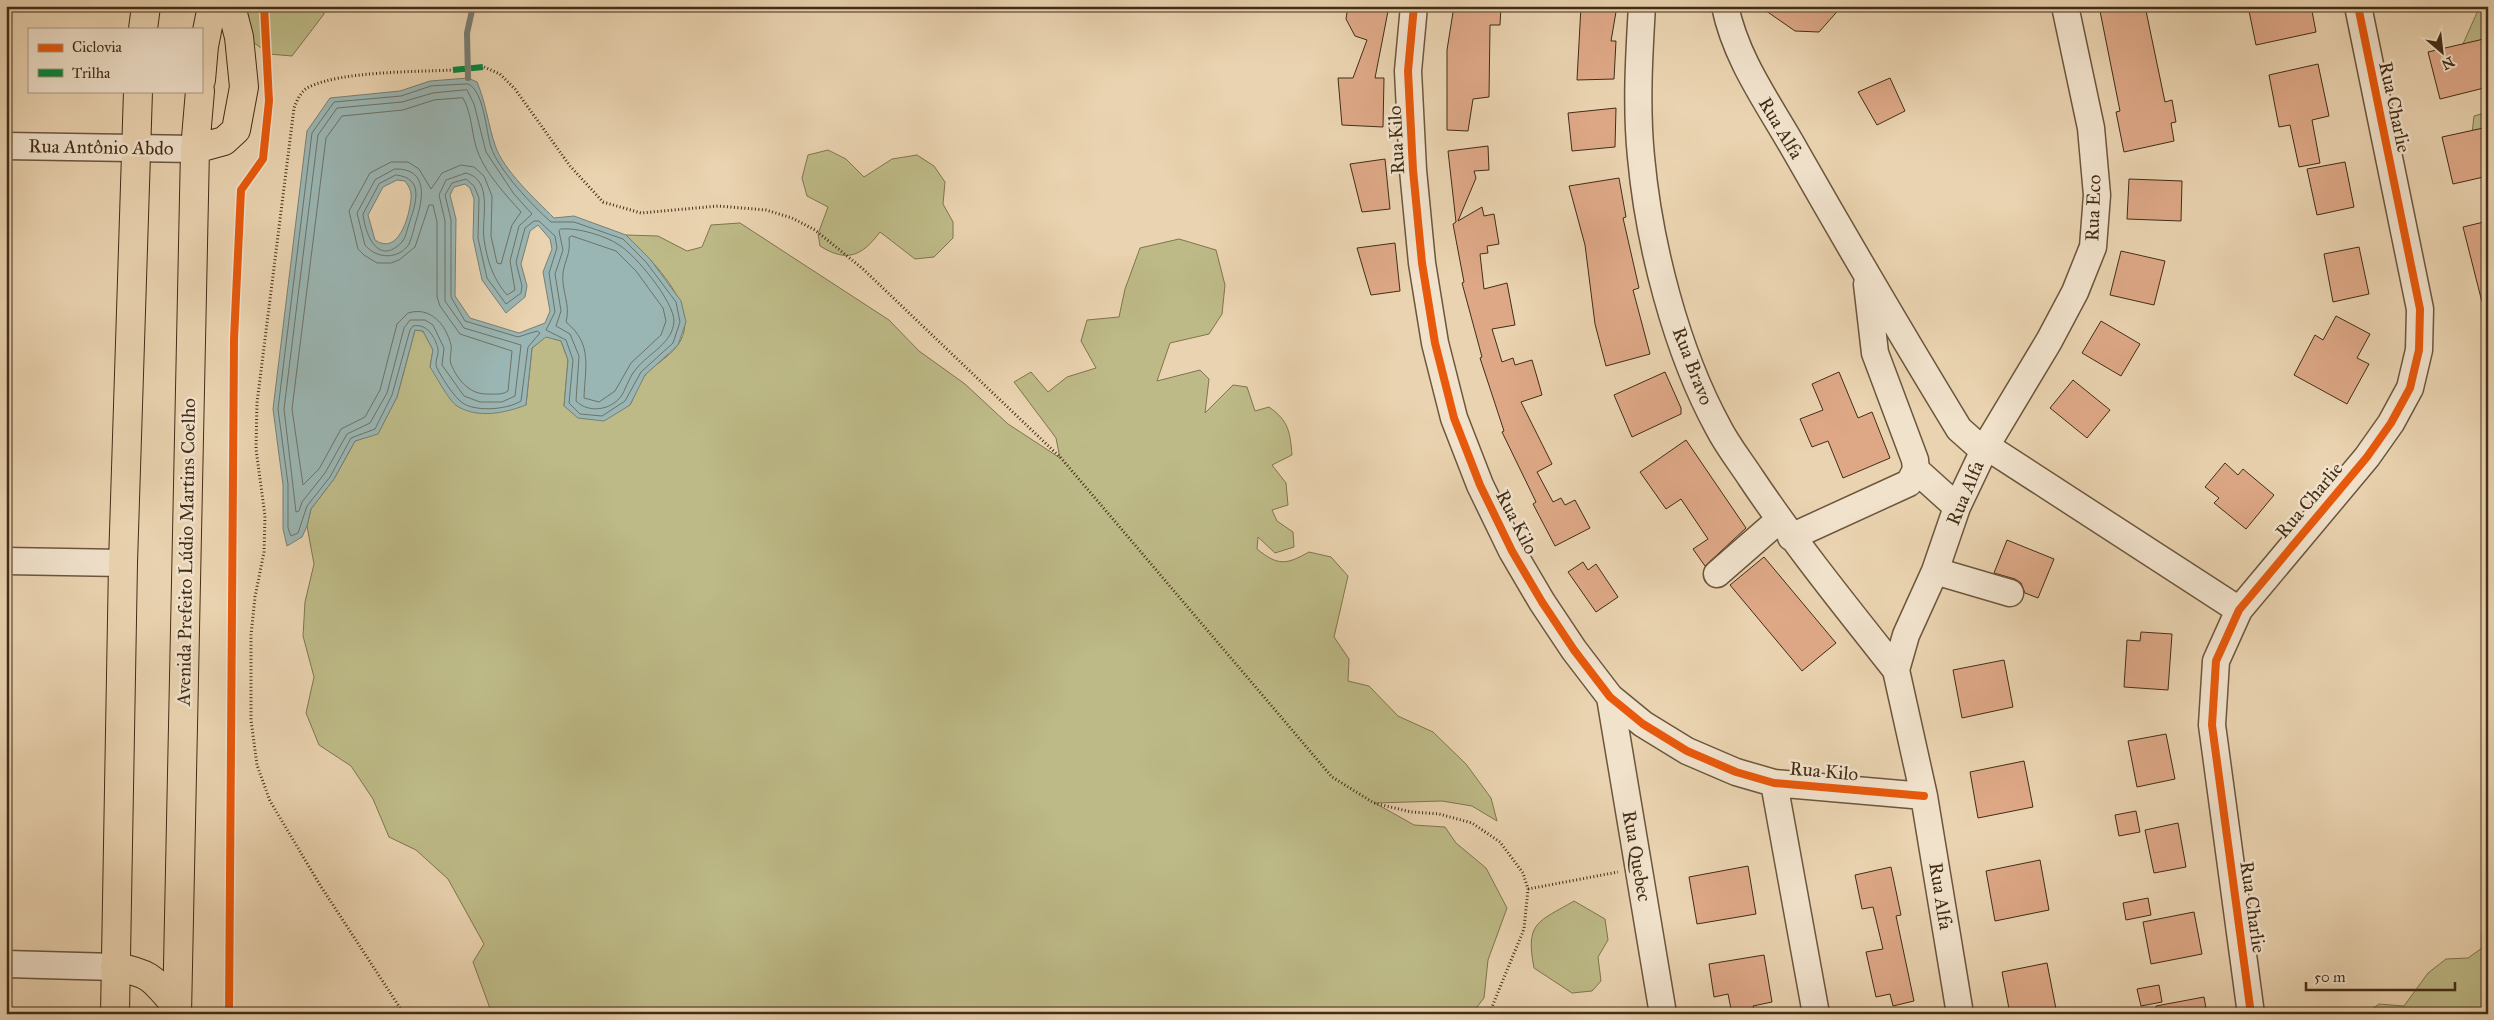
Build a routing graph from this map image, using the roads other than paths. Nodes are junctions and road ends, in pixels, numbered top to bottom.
1 (146, 6) edge
2 (212, 6) edge
3 (231, 6) edge
4 (1414, 6) edge
5 (1642, 6) edge
6 (1725, 6) edge
7 (2064, 6) edge
8 (2358, 6) edge
9 (143, 28) edge
10 (202, 69) edge
11 (138, 92) edge
12 (200, 92) edge
13 (6, 146) edge
14 (135, 148) junction
15 (195, 149) junction
16 (1866, 276) junction
17 (1986, 446) junction
18 (1916, 470) junction
19 (1957, 507) junction
20 (1785, 528) junction
21 (6, 561) edge
22 (122, 563) junction
23 (1935, 571) junction
24 (1717, 574) dead end
25 (2010, 593) dead end
26 (2239, 610) junction
27 (1896, 670) junction
28 (1610, 697) junction
29 (1774, 783) junction
30 (1924, 796) junction
31 (6, 964) edge
32 (115, 967) junction
33 (176, 1010) edge
34 (114, 1014) edge
35 (1663, 1014) edge
36 (1816, 1014) edge
37 (1960, 1014) edge
38 (2251, 1014) edge

1 - 9 main road
2 - 10 main road
3 - 15 main road
4 - 28 street, Rua Kilo
5 - 20 street, Rua Bravo
6 - 16 street, Rua Alfa
7 - 17 street, Rua Eco
8 - 26 street, Rua Charlie
11 - 14 main road
12 - 15 main road, Avenida Prefeito Lúdio Martins Coelho
13 - 14 street, Rua Antônio Abdo
14 - 15 street, Rua Antônio Abdo
14 - 22 main road
15 - 33 main road, Avenida Prefeito Lúdio Martins Coelho
16 - 17 street, Rua Alfa
16 - 18 street
17 - 19 street, Rua Alfa
17 - 26 street
18 - 19 street
18 - 20 street
19 - 23 street, Rua Alfa
20 - 24 street
20 - 27 street, Rua Bravo
21 - 22 street
22 - 32 main road
23 - 25 street
23 - 27 street, Rua Alfa
26 - 38 street, Rua Charlie
27 - 30 street, Rua Alfa
28 - 29 street, Rua Kilo
28 - 35 street, Rua Quebec
29 - 30 street, Rua Kilo
29 - 36 street
30 - 37 street, Rua Alfa
31 - 32 street
32 - 33 main road
32 - 34 main road

